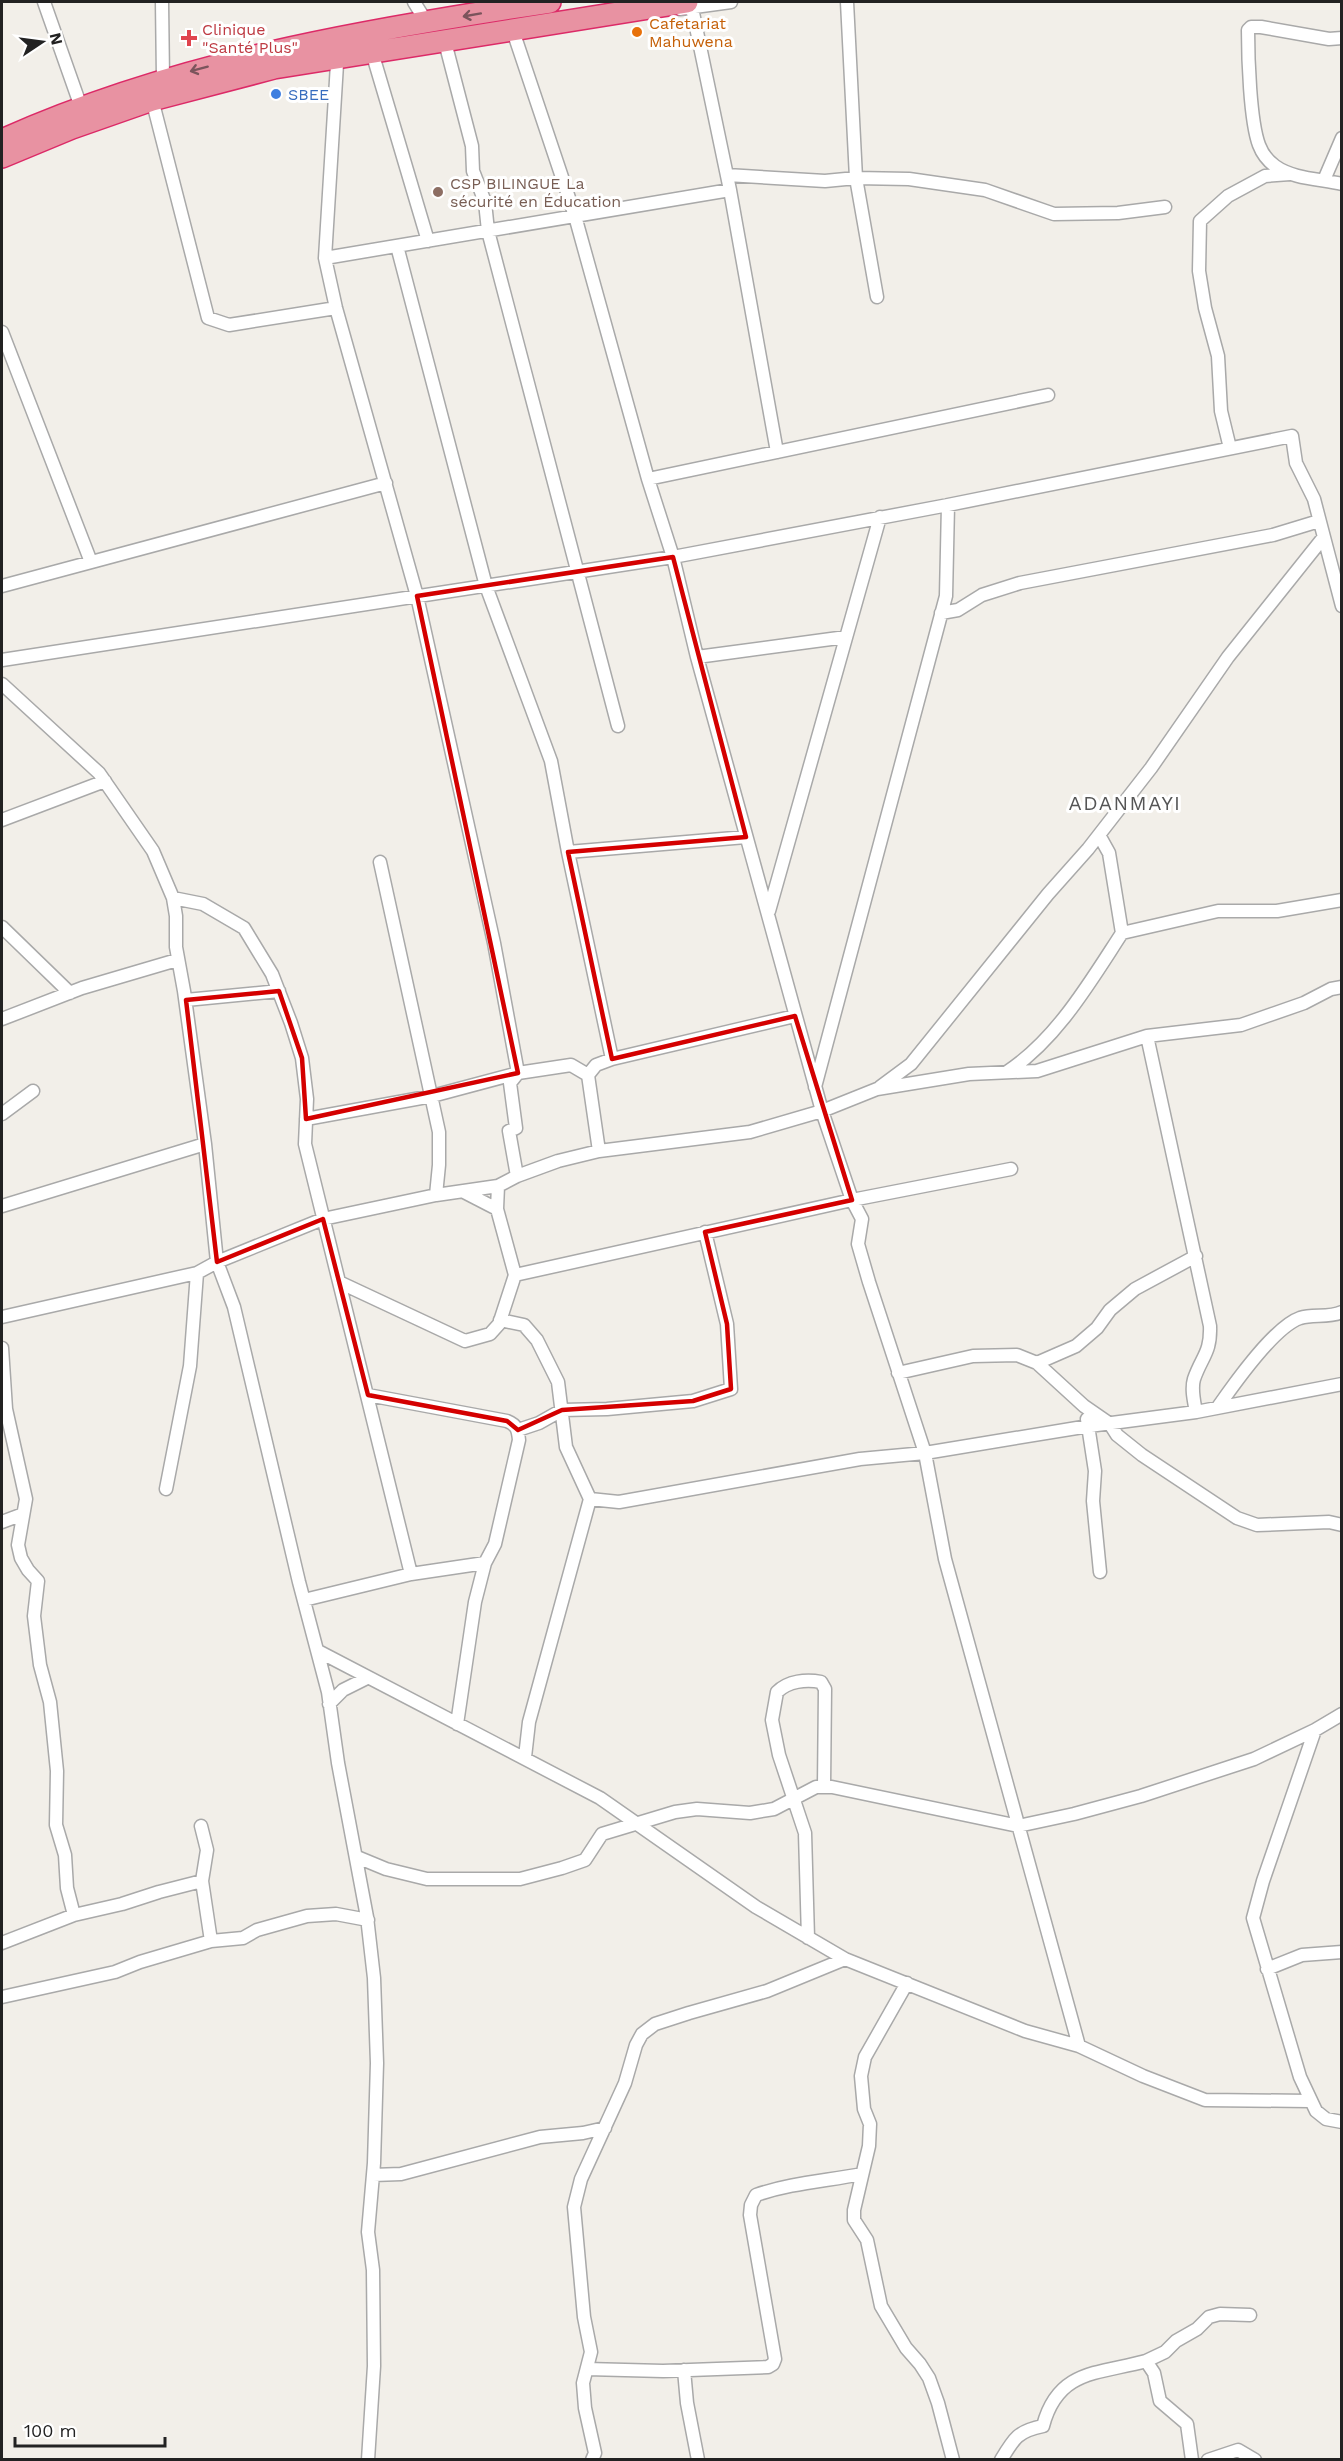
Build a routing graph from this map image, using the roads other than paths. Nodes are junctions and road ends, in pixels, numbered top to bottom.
1 (44, 2) edge
2 (162, 2) edge
3 (414, 2) edge
4 (538, 2) edge
5 (731, 2) edge
6 (847, 2) edge
7 (690, 5) edge
8 (427, 22) junction
9 (514, 34) junction
10 (1341, 38) edge
11 (446, 46) junction
12 (374, 59) junction
13 (337, 64) junction
14 (163, 79) junction
15 (81, 107) junction
16 (154, 107) junction
17 (1341, 138) edge
18 (2, 140) edge
19 (2, 157) edge
20 (2, 168) edge
21 (1290, 174) junction
22 (727, 175) junction
23 (856, 178) junction
24 (1324, 180) junction
25 (1341, 184) edge
26 (730, 190) junction
27 (1165, 207) dead end
28 (575, 216) junction
29 (488, 231) junction
30 (428, 241) junction
31 (397, 246) junction
32 (325, 258) junction
33 (877, 297) dead end
34 (336, 308) junction
35 (2, 332) edge
36 (1048, 395) dead end
37 (1230, 448) junction
38 (777, 453) junction
39 (648, 479) junction
40 (387, 483) junction
41 (948, 505) junction
42 (880, 517) junction
43 (1319, 521) junction
44 (1323, 538) junction
45 (673, 557) junction
46 (91, 562) junction
47 (577, 572) junction
48 (2, 586) edge
49 (486, 586) junction
50 (417, 596) junction
51 (1341, 606) edge
52 (941, 613) junction
53 (846, 637) junction
54 (697, 657) junction
55 (2, 660) edge
56 (2, 684) edge
57 (618, 726) dead end
58 (105, 781) junction
59 (2, 820) edge
60 (1099, 835) junction
61 (746, 837) junction
62 (568, 852) junction
63 (380, 862) dead end
64 (173, 898) junction
65 (1341, 900) edge
66 (768, 912) junction
67 (2, 927) edge
68 (1122, 933) junction
69 (177, 960) junction
70 (1341, 987) edge
71 (279, 991) junction
72 (70, 993) junction
73 (186, 1000) junction
74 (795, 1016) junction
75 (2, 1019) edge
76 (1147, 1036) junction
77 (612, 1059) junction
78 (1006, 1072) junction
79 (518, 1073) junction
80 (588, 1075) junction
81 (815, 1087) junction
82 (877, 1089) junction
83 (33, 1091) dead end
84 (432, 1096) junction
85 (822, 1111) junction
86 (2, 1114) edge
87 (306, 1119) junction
88 (205, 1144) junction
89 (599, 1152) junction
90 (1011, 1168) dead end
91 (517, 1176) junction
92 (498, 1186) junction
93 (464, 1192) junction
94 (436, 1195) junction
95 (852, 1200) junction
96 (2, 1206) edge
97 (497, 1209) junction
98 (323, 1219) junction
99 (705, 1232) junction
100 (1196, 1256) junction
101 (217, 1262) junction
102 (197, 1273) junction
103 (515, 1275) junction
104 (341, 1283) junction
105 (1341, 1312) edge
106 (2, 1317) edge
107 (500, 1320) junction
108 (2, 1348) edge
109 (1037, 1363) junction
110 (898, 1373) junction
111 (1341, 1384) edge
112 (368, 1395) junction
113 (1084, 1406) junction
114 (1218, 1407) junction
115 (562, 1410) junction
116 (4, 1411) edge
117 (1196, 1412) junction
118 (1110, 1424) junction
119 (1089, 1426) junction
120 (518, 1430) junction
121 (925, 1453) junction
122 (166, 1489) dead end
123 (590, 1499) junction
124 (23, 1514) junction
125 (2, 1522) edge
126 (1341, 1525) edge
127 (485, 1563) junction
128 (1100, 1572) dead end
129 (411, 1574) junction
130 (304, 1600) junction
131 (318, 1651) junction
132 (367, 1678) junction
133 (329, 1704) junction
134 (1341, 1714) edge
135 (458, 1724) junction
136 (1315, 1730) junction
137 (525, 1758) junction
138 (824, 1787) junction
139 (793, 1800) junction
140 (637, 1824) junction
141 (201, 1826) dead end
142 (1018, 1826) junction
143 (357, 1857) junction
144 (202, 1881) junction
145 (74, 1915) junction
146 (368, 1920) junction
147 (808, 1938) junction
148 (211, 1941) junction
149 (2, 1943) edge
150 (1341, 1952) edge
151 (845, 1959) junction
152 (1267, 1969) junction
153 (907, 1983) junction
154 (2, 1997) edge
155 (1079, 2046) junction
156 (1310, 2101) junction
157 (1341, 2122) edge
158 (605, 2128) junction
159 (583, 2133) junction
160 (594, 2150) junction
161 (862, 2174) junction
162 (373, 2175) junction
163 (1250, 2315) dead end
164 (1146, 2361) junction
165 (586, 2369) junction
166 (684, 2370) junction
167 (1191, 2454) edge
168 (368, 2460) edge
169 (592, 2460) edge
170 (698, 2460) edge
171 (953, 2460) edge
172 (1001, 2460) edge
173 (1202, 2460) edge
174 (1209, 2460) edge
175 (1255, 2460) edge

1 - 15 street
2 - 14 street
3 - 8 street
4 -> 8 highway
5 - 7 street
6 - 23 street
7 - 9 street
7 - 19 highway
7 - 22 street
8 -> 14 highway
9 - 11 street
9 - 28 street
10 - 21 street
11 - 12 street
11 - 29 street
12 - 13 street
12 - 30 street
13 - 16 street
13 - 32 street
14 - 15 highway
15 - 18 highway
16 - 20 street
16 - 34 street
17 - 24 street
21 - 24 street
21 - 37 street
22 - 23 street
22 - 26 street
23 - 27 street
23 - 33 street
24 - 25 street
26 - 28 street
26 - 38 street
28 - 29 street
28 - 39 street
29 - 30 street
29 - 47 street
30 - 31 street
31 - 32 street
31 - 49 street
32 - 34 street
34 - 40 street
35 - 46 street
36 - 38 street
37 - 41 street
37 - 43 street
38 - 39 street
39 - 45 street
40 - 46 street
40 - 50 street
41 - 42 street
41 - 52 street
42 - 45 street
42 - 53 street
43 - 44 street
43 - 52 street
44 - 51 street
44 - 60 street
45 - 47 street
45 - 54 street
46 - 48 street
47 - 49 street
47 - 57 street
49 - 50 street
49 - 62 street
50 - 55 street
50 - 79 street
52 - 81 street
53 - 54 street
53 - 66 street
54 - 61 street
56 - 58 street
58 - 59 street
58 - 64 street
60 - 68 street
60 - 82 street
61 - 62 street
61 - 66 street
62 - 77 street
63 - 84 street
64 - 69 street
64 - 71 street
65 - 68 street
66 - 74 street
67 - 72 street
68 - 78 street
69 - 72 street
69 - 73 street
70 - 76 street
71 - 73 street
71 - 87 street
72 - 75 street
73 - 88 street
74 - 77 street
74 - 81 street
76 - 78 street
76 - 100 street
77 - 80 street
78 - 82 street
79 - 80 street
79 - 84 street
79 - 91 street
80 - 89 street
81 - 85 street
82 - 85 street
83 - 86 street
84 - 87 street
84 - 94 street
85 - 89 street
85 - 95 street
87 - 98 street
88 - 96 street
88 - 101 street
89 - 91 street
90 - 95 street
91 - 92 street
92 - 93 street
92 - 97 street
93 - 94 street
93 - 97 street
94 - 98 street
95 - 99 street
95 - 110 street
97 - 103 street
98 - 101 street
98 - 104 street
99 - 103 street
99 - 115 street
100 - 109 street
100 - 117 street
101 - 102 street
101 - 130 street
102 - 106 street
102 - 122 street
103 - 107 street
104 - 107 street
104 - 112 street
105 - 114 street
107 - 115 street
108 - 116 street
109 - 110 street
109 - 113 street
110 - 121 street
111 - 114 street
112 - 120 street
112 - 129 street
113 - 118 street
113 - 119 street
114 - 117 street
115 - 120 street
115 - 123 street
116 - 124 street
117 - 118 street
118 - 119 street
118 - 126 street
119 - 121 street
119 - 128 street
120 - 127 street
121 - 123 street
121 - 142 street
123 - 137 street
124 - 125 street
124 - 145 street
127 - 129 street
127 - 135 street
129 - 130 street
130 - 131 street
131 - 132 street
131 - 133 street
132 - 133 street
132 - 135 street
133 - 143 street
134 - 136 street
135 - 137 street
136 - 142 street
136 - 152 street
137 - 140 street
138 - 139 street
138 - 139 street
138 - 142 street
139 - 140 street
139 - 147 street
140 - 143 street
140 - 147 street
141 - 144 street
142 - 155 street
143 - 146 street
144 - 145 street
144 - 148 street
145 - 149 street
146 - 148 street
146 - 162 street
147 - 151 street
148 - 154 street
150 - 152 street
151 - 153 street
151 - 158 street
152 - 156 street
153 - 155 street
153 - 161 street
155 - 156 street
156 - 157 street
158 - 159 street
158 - 160 street
159 - 160 street
159 - 162 street
160 - 165 street
161 - 166 street
161 - 171 street
162 - 168 street
163 - 164 street
164 - 167 street
164 - 172 street
165 - 166 street
165 - 169 street
166 - 170 street
167 - 173 street
174 - 175 street

